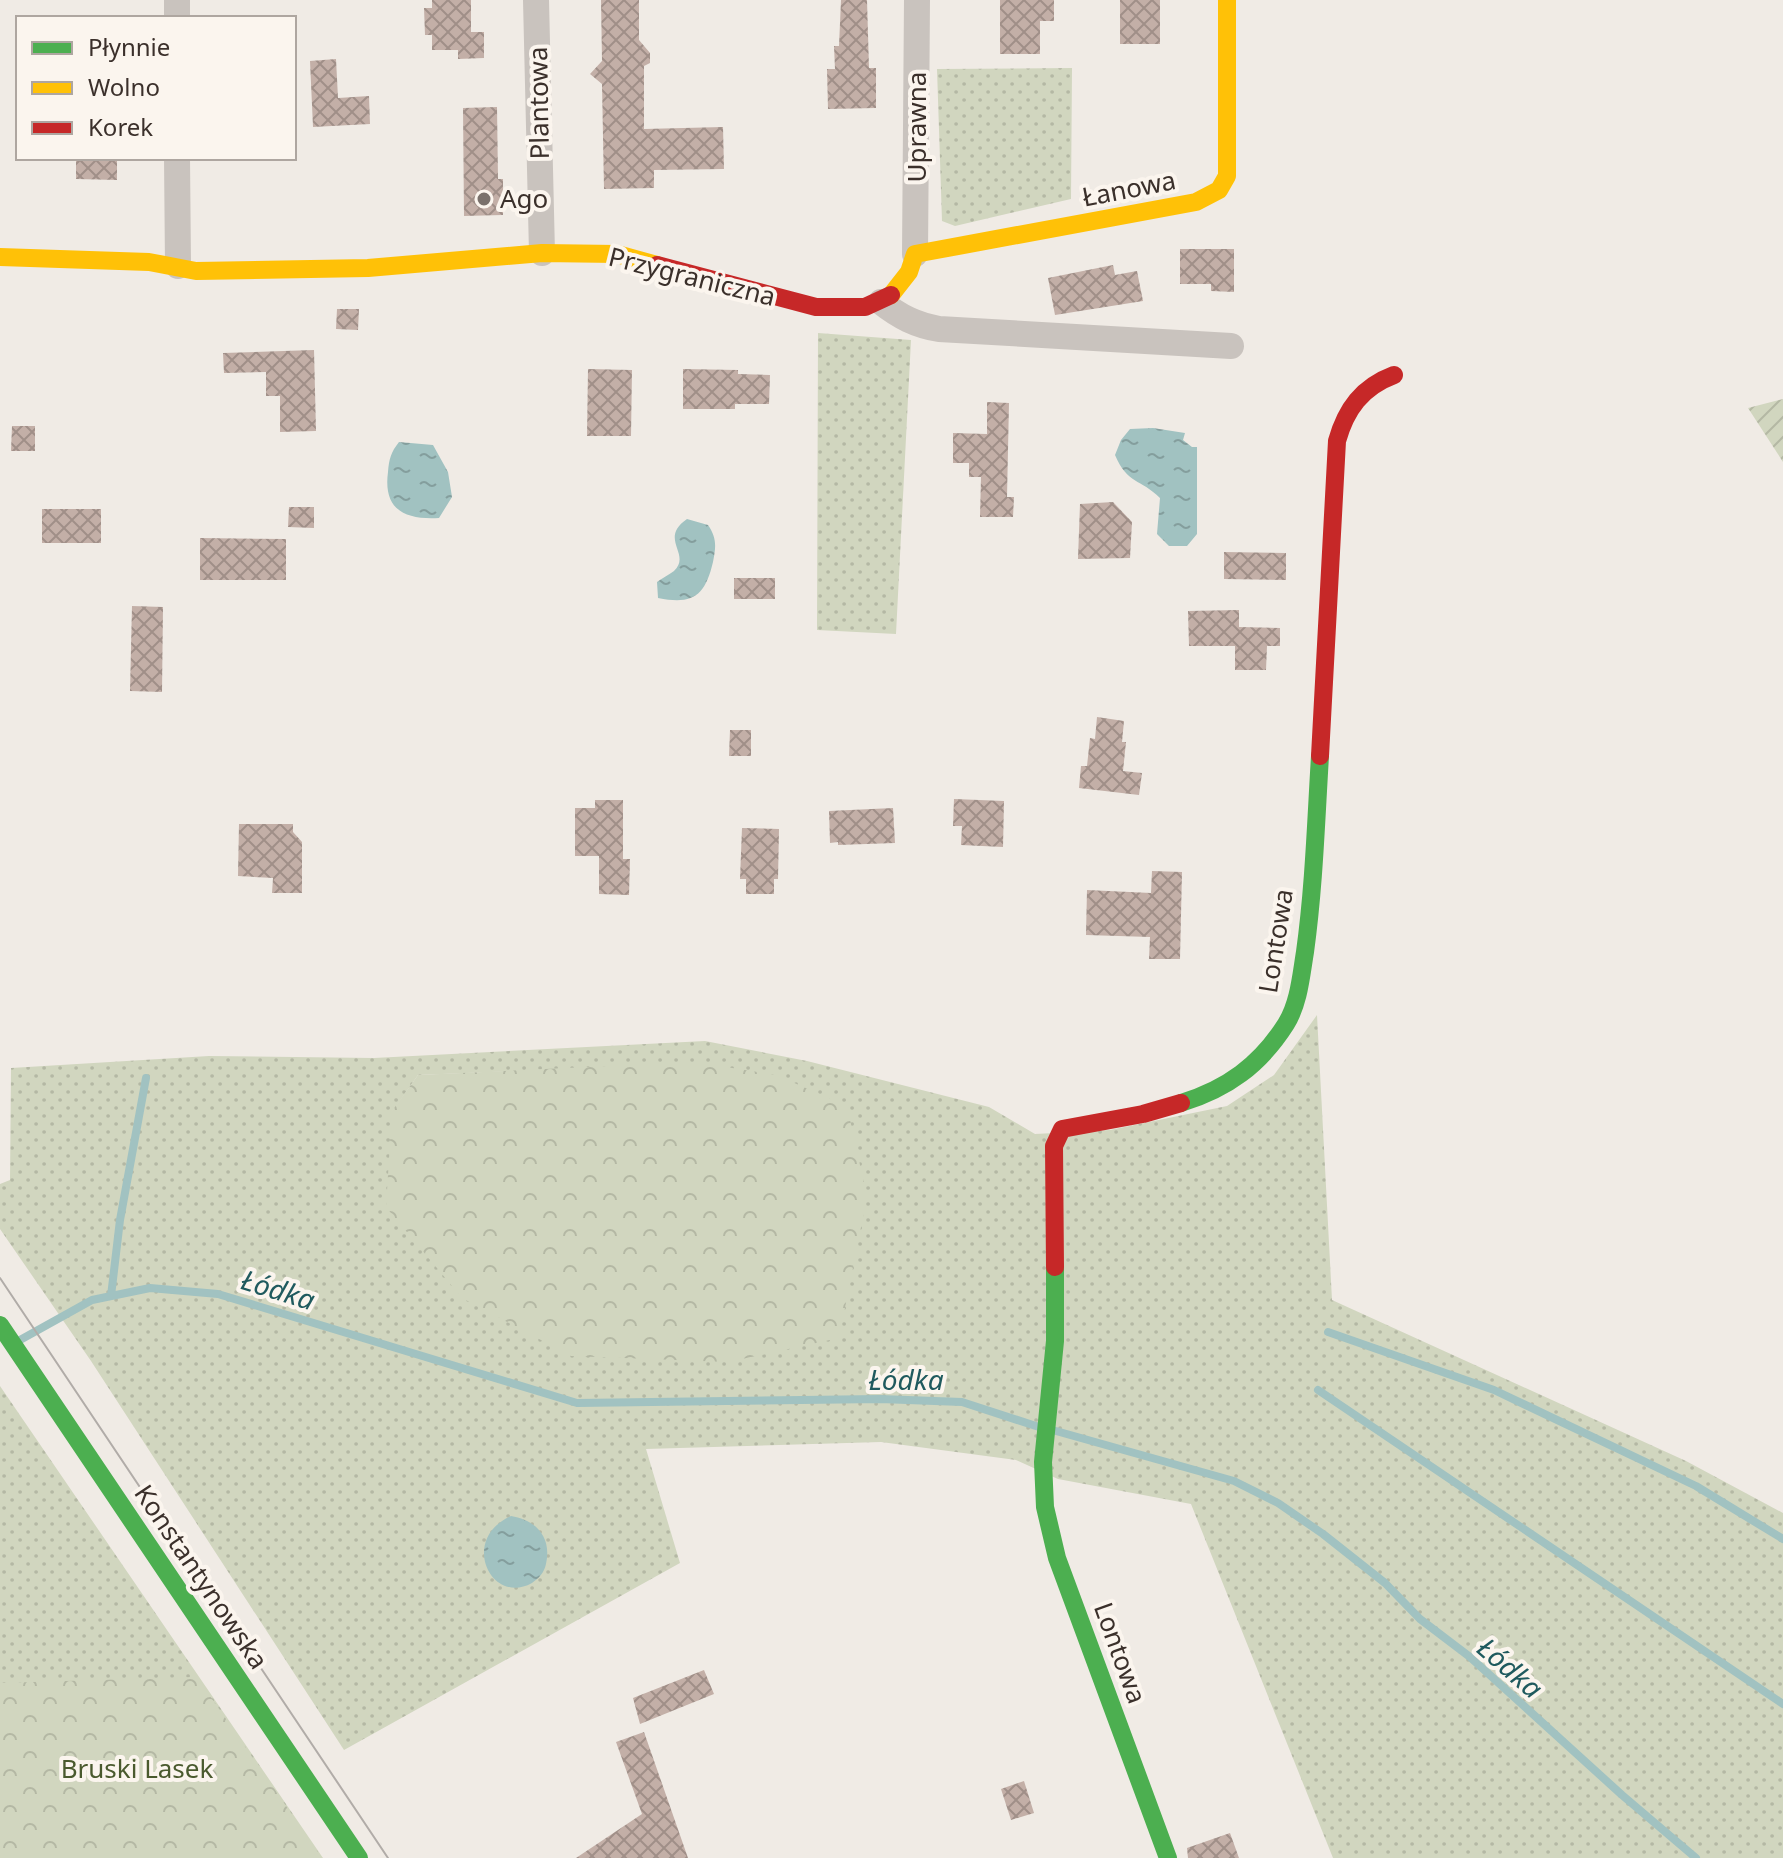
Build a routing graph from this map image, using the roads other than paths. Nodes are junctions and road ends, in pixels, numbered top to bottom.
1 (536, 0) edge
2 (917, 0) edge
3 (1227, 0) edge
4 (177, 160) edge
5 (542, 253) junction
6 (915, 254) junction
7 (0, 257) edge
8 (178, 266) junction
9 (881, 302) junction
10 (1231, 346) dead end
11 (1394, 375) dead end
12 (0, 1325) edge
13 (359, 1858) edge
14 (1168, 1858) edge

1 - 5 street, Plantowa
2 - 6 street, Uprawna
3 - 6 street, Łanowa
4 - 8 street
5 - 8 street, Przygraniczna
5 - 9 street, Przygraniczna
6 - 9 street
7 - 8 street, Przygraniczna
9 - 10 street
11 - 14 street, Lontowa
12 - 13 street, Konstantynowska

